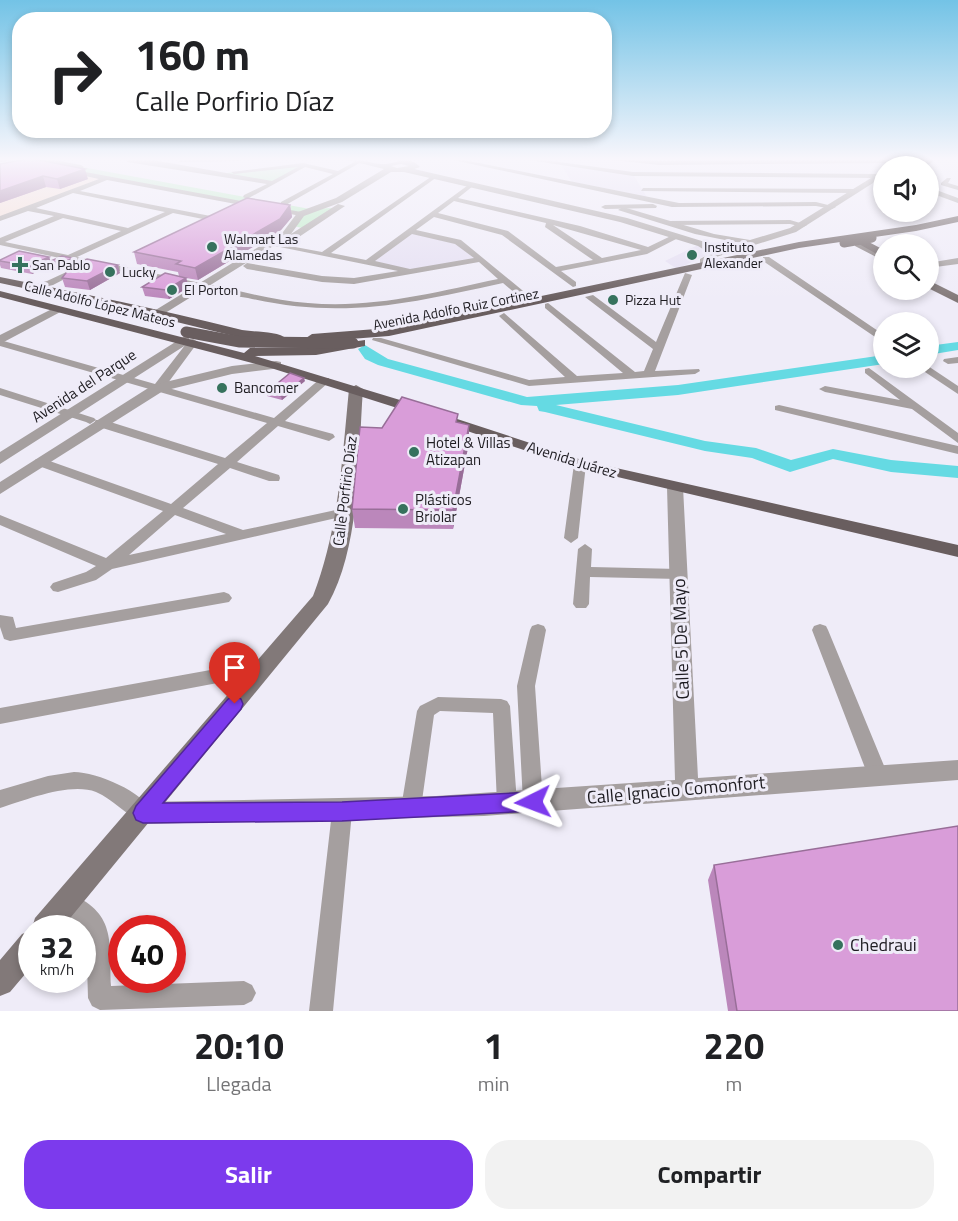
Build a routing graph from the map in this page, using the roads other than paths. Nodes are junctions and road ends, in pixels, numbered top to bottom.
1 (31, 206) edge
2 (148, 206) edge
3 (242, 206) edge
4 (283, 206) edge
5 (293, 206) edge
6 (320, 206) edge
7 (339, 206) edge
8 (392, 206) edge
9 (443, 206) edge
10 (484, 206) edge
11 (569, 206) edge
12 (601, 206) edge
13 (635, 206) edge
14 (828, 206) edge
15 (605, 207) junction
16 (832, 207) joint
17 (26, 208) junction
18 (239, 209) edge
19 (335, 209) junction
20 (309, 210) junction
21 (172, 211) junction
22 (228, 214) edge
23 (433, 214) junction
24 (62, 216) junction
25 (536, 218) junction
26 (0, 219) edge
27 (958, 219) edge
28 (218, 220) junction
29 (669, 223) junction
30 (803, 225) junction
31 (958, 225) edge
32 (294, 226) junction
33 (309, 227) junction
34 (200, 228) edge
35 (128, 230) junction
36 (411, 231) junction
37 (924, 232) junction
38 (912, 234) edge
39 (678, 236) junction
40 (723, 239) junction
41 (759, 240) junction
42 (873, 240) edge
43 (0, 242) edge
44 (858, 244) dead end
45 (279, 246) junction
46 (804, 247) dead end
47 (873, 249) edge
48 (649, 250) junction
49 (713, 251) junction
50 (873, 251) edge
51 (324, 254) junction
52 (747, 256) junction
53 (68, 258) junction
54 (481, 259) junction
55 (765, 259) junction
56 (133, 261) edge
57 (601, 261) junction
58 (703, 261) dead end
59 (958, 261) edge
60 (89, 262) junction
61 (369, 262) junction
62 (939, 264) edge
63 (104, 265) junction
64 (247, 266) junction
65 (119, 268) junction
66 (554, 270) junction
67 (416, 271) junction
68 (688, 276) junction
69 (0, 280) edge
70 (506, 280) junction
71 (573, 284) dead end
72 (202, 285) junction
73 (56, 287) junction
74 (213, 288) junction
75 (939, 289) edge
76 (0, 293) edge
77 (77, 297) junction
78 (525, 297) dead end
79 (590, 297) junction
80 (958, 300) edge
81 (175, 302) junction
82 (188, 304) junction
83 (548, 306) junction
84 (60, 309) junction
85 (158, 313) junction
86 (174, 316) junction
87 (504, 316) junction
88 (873, 333) edge
89 (276, 338) junction
90 (0, 341) edge
91 (189, 341) junction
92 (373, 341) junction
93 (658, 348) junction
94 (228, 352) junction
95 (267, 352) junction
96 (276, 365) junction
97 (695, 371) dead end
98 (869, 371) dead end
99 (648, 375) junction
100 (633, 376) junction
101 (126, 378) junction
102 (939, 378) edge
103 (325, 380) junction
104 (576, 381) junction
105 (158, 388) junction
106 (356, 389) junction
107 (825, 389) dead end
108 (0, 391) edge
109 (958, 391) edge
110 (916, 407) junction
111 (780, 408) dead end
112 (70, 414) junction
113 (95, 422) junction
114 (275, 422) junction
115 (329, 437) dead end
116 (958, 440) edge
117 (958, 450) edge
118 (4, 453) edge
119 (40, 462) junction
120 (228, 463) junction
121 (580, 464) junction
122 (274, 478) dead end
123 (675, 487) junction
124 (0, 489) edge
125 (172, 510) junction
126 (345, 512) junction
127 (0, 520) edge
128 (245, 536) junction
129 (571, 538) dead end
130 (585, 549) dead end
131 (958, 551) edge
132 (108, 565) junction
133 (584, 572) junction
134 (679, 574) junction
135 (58, 587) dead end
136 (224, 598) dead end
137 (581, 604) dead end
138 (0, 621) edge
139 (538, 630) dead end
140 (820, 630) dead end
141 (265, 667) junction
142 (0, 716) edge
143 (958, 770) edge
144 (877, 773) junction
145 (687, 790) junction
146 (0, 799) edge
147 (533, 802) junction
148 (507, 803) junction
149 (411, 808) junction
150 (342, 812) junction
151 (143, 813) junction
152 (67, 903) junction
153 (56, 915) edge
154 (18, 961) edge
155 (0, 982) edge
156 (244, 993) dead end
157 (97, 1004) edge
158 (321, 1011) edge

1 - 17 street
2 - 21 street
3 - 18 street
4 - 20 street
5 - 20 street
6 - 20 street
7 - 19 street
8 - 51 street
9 - 23 street
10 - 25 street
11 - 39 street
12 - 15 street
13 - 15 street
14 - 16 street
15 - 29 street
16 - 30 street
17 - 24 street
17 - 26 street
19 - 20 street
19 - 33 street
20 - 32 street
21 - 28 street
21 - 35 street
22 - 28 street
23 - 36 street
23 - 66 street
24 - 35 street
24 - 43 street
25 - 48 street
25 - 57 street
27 - 52 main road, Avenida Adolfo Ruiz Cortinez
28 - 34 street
29 - 30 street
29 - 40 street
30 - 41 street
31 - 37 main road
32 - 33 street
32 - 72 street
33 - 45 street
35 - 53 street
36 - 54 street
36 - 61 street
37 - 38 main road
37 - 55 main road, Avenida Adolfo Ruiz Cortinez, bridge
39 - 48 street
39 - 49 street
40 - 41 street
40 - 49 street
41 - 49 street
42 - 47 main road
43 - 53 street
44 - 50 main road
45 - 51 street
45 - 64 street
46 - 52 main road
48 - 57 street
49 - 58 street
51 - 61 street
52 - 89 main road, Avenida Adolfo Ruiz Cortinez
53 - 60 street
54 - 67 street
54 - 70 street
55 - 68 main road, Avenida Adolfo Ruiz Cortinez
55 - 88 street
56 - 65 street
57 - 66 street
59 - 62 street
60 - 63 street
60 - 73 street
61 - 67 street
63 - 65 street
63 - 73 street
64 - 67 street
64 - 74 street
65 - 72 street
66 - 71 street
68 - 79 main road, Avenida Adolfo Ruiz Cortinez
68 - 93 street
69 - 73 main road, Calle Adolfo López Mateos
70 - 74 street
70 - 78 street
72 - 81 street
73 - 77 main road, Calle Adolfo López Mateos
74 - 82 street
75 - 80 main road
76 - 84 main road, Calle Adolfo López Mateos
76 - 92 main road, Avenida Adolfo Ruiz Cortinez, bridge
77 - 85 main road, Calle Adolfo López Mateos
77 - 91 main road
79 - 83 main road, Avenida Adolfo Ruiz Cortinez
79 - 93 street
81 - 82 street
81 - 85 street
82 - 86 street
83 - 87 main road, Avenida Adolfo Ruiz Cortinez
83 - 100 street
84 - 90 street
84 - 91 main road, Calle Adolfo López Mateos
85 - 86 main road, Calle Adolfo López Mateos
86 - 89 main road, Avenida Adolfo Ruiz Cortinez
87 - 92 main road, Avenida Adolfo Ruiz Cortinez
87 - 104 street
89 - 95 main road
90 - 101 street
91 - 94 main road, Avenida Juárez
91 - 101 street, Avenida del Parque
91 - 105 street
92 - 95 main road
92 - 104 street
93 - 99 street
94 - 95 main road
94 - 96 main road, Avenida Juárez
96 - 103 main road, Avenida Juárez
96 - 105 street
97 - 99 street
98 - 110 street
99 - 100 street
100 - 104 street
101 - 105 street
101 - 112 street, Avenida del Parque
102 - 109 street
103 - 106 main road, Avenida Juárez
103 - 114 street
105 - 113 street
105 - 114 street
106 - 121 main road, Avenida Juárez
106 - 126 main road, Calle Porfirio Díaz
107 - 110 street
108 - 112 street
110 - 116 street
111 - 117 street
112 - 113 street
112 - 118 street, Avenida del Parque
113 - 119 street
113 - 120 street
114 - 115 street
114 - 120 street
119 - 124 street
119 - 125 street
120 - 122 street
120 - 125 street
121 - 123 main road, Avenida Juárez
121 - 129 street
123 - 131 main road, Avenida Juárez
123 - 134 street, Calle 5 De Mayo
125 - 128 street
125 - 132 street
126 - 128 street
126 - 141 main road, Calle Porfirio Díaz
127 - 132 street
128 - 132 street
130 - 133 street
132 - 135 street
133 - 134 street
133 - 137 street
134 - 145 street, Calle 5 De Mayo
136 - 138 street
139 - 147 street
140 - 144 street
141 - 142 street
141 - 151 main road, Calle Porfirio Díaz
143 - 144 street, Calle Ignacio Comonfort
144 - 145 street, Calle Ignacio Comonfort
145 - 147 street, Calle Ignacio Comonfort
146 - 151 street
147 - 148 street, Calle Ignacio Comonfort
148 - 149 street, Calle Ignacio Comonfort
148 - 149 street
149 - 150 street, Calle Ignacio Comonfort
150 - 151 street, Calle Ignacio Comonfort
150 - 158 street
151 - 152 main road, Calle Porfirio Díaz
152 - 153 main road, Calle Porfirio Díaz
152 - 157 street
154 - 155 main road
156 - 157 street

